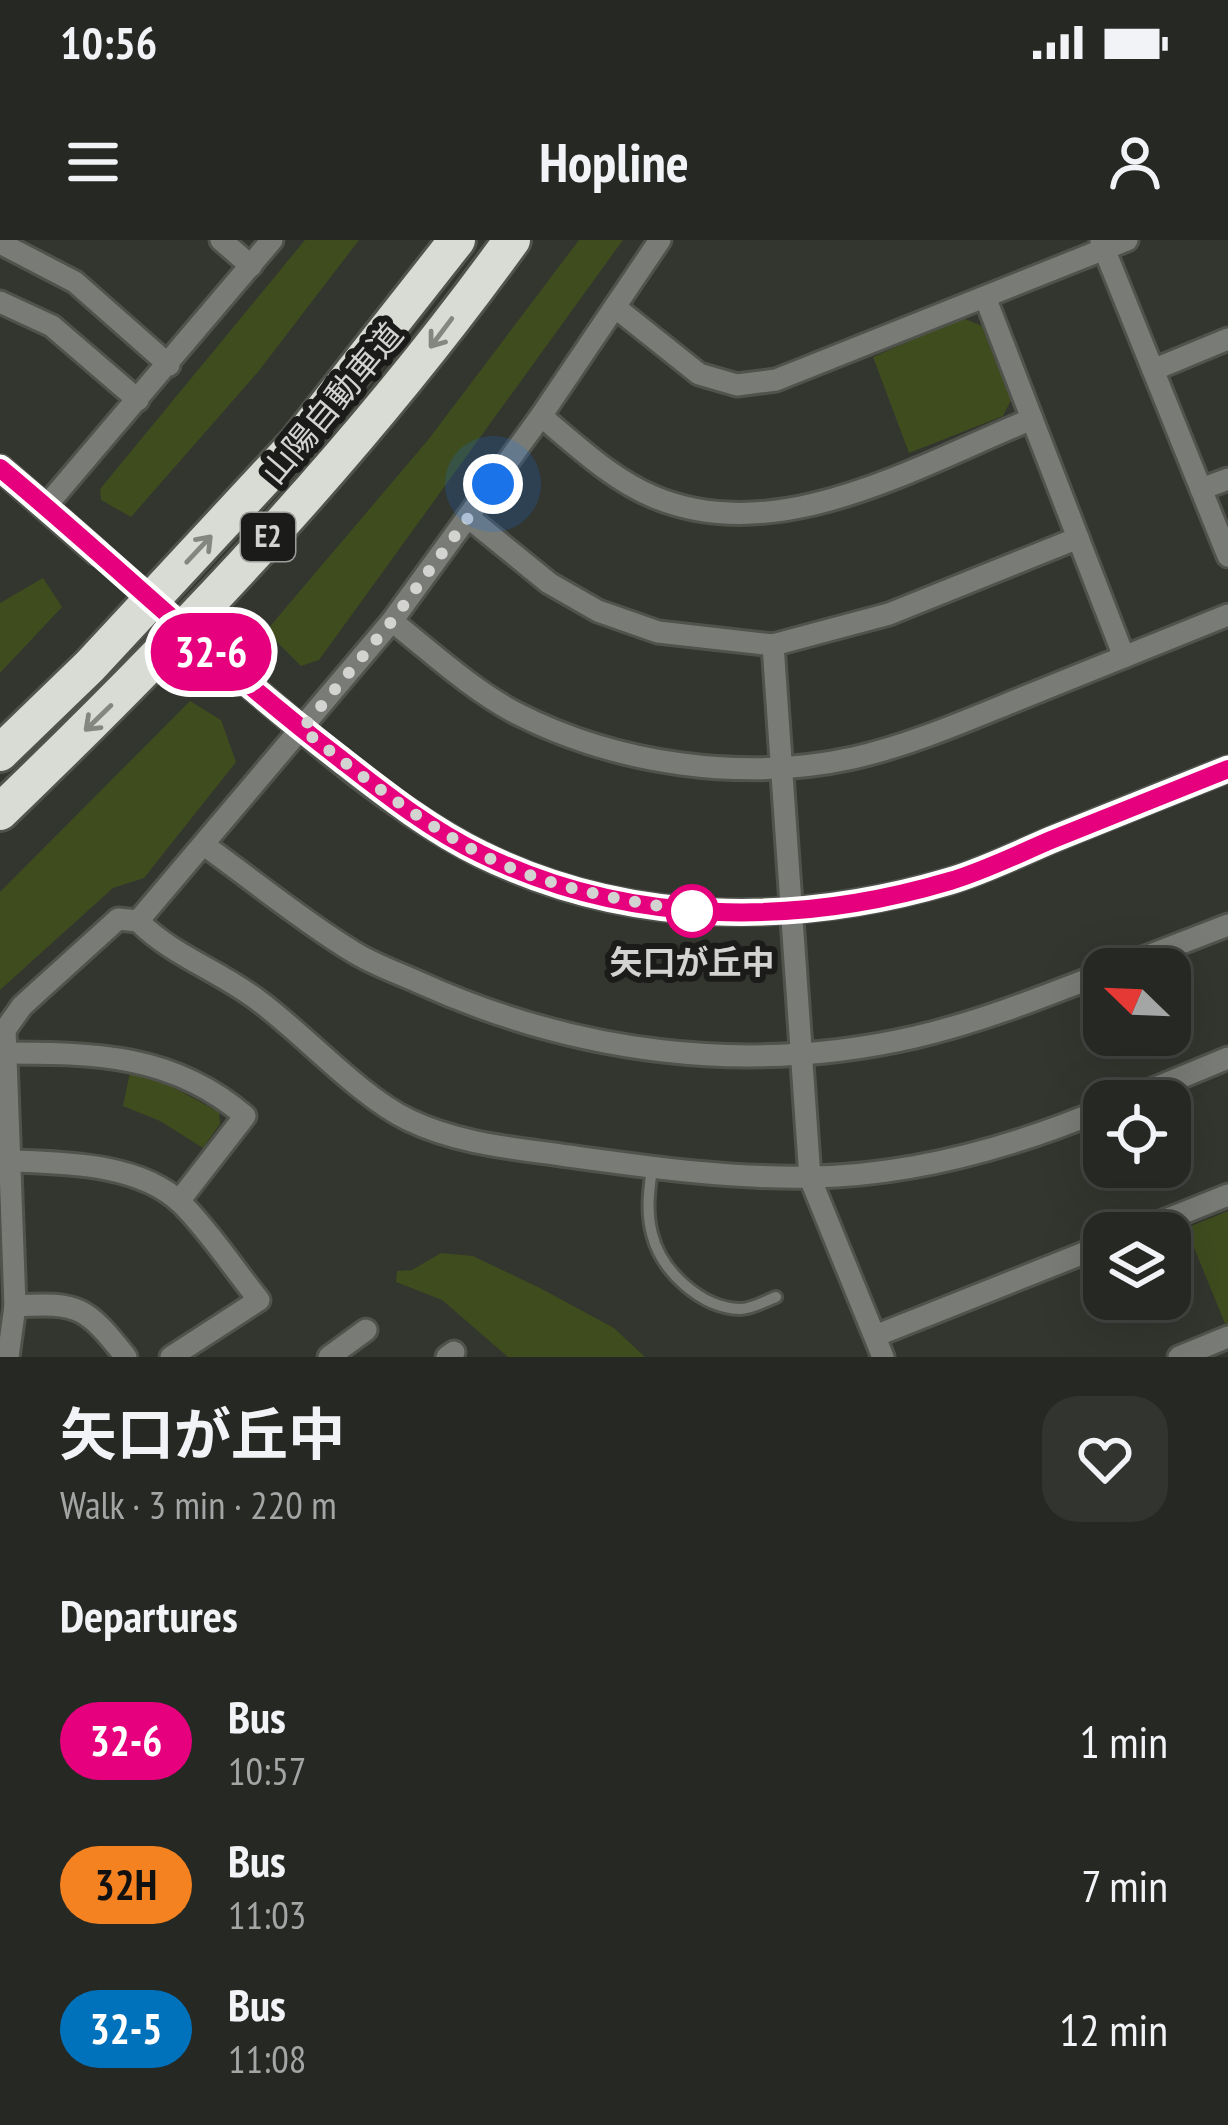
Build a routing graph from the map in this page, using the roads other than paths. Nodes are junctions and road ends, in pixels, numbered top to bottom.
1 (221, 240) edge
2 (272, 240) edge
3 (457, 240) edge
4 (512, 240) edge
5 (659, 240) edge
6 (1127, 240) edge
7 (0, 243) edge
8 (1103, 244) edge
9 (251, 266) junction
10 (985, 296) junction
11 (0, 302) edge
12 (615, 307) junction
13 (1228, 339) edge
14 (169, 365) junction
15 (1153, 370) junction
16 (138, 400) junction
17 (542, 416) junction
18 (1032, 419) junction
19 (0, 468) edge
20 (1228, 478) edge
21 (1201, 489) junction
22 (46, 506) junction
23 (468, 517) junction
24 (1078, 538) junction
25 (96, 551) tunnel mouth
26 (1228, 556) edge
27 (1228, 615) edge
28 (392, 621) junction
29 (773, 645) junction
30 (1124, 657) junction
31 (239, 676) tunnel mouth
32 (302, 729) junction
33 (0, 753) edge
34 (781, 768) junction
35 (1228, 769) edge
36 (0, 812) edge
37 (204, 845) junction
38 (792, 913) junction
39 (138, 921) junction
40 (1228, 925) edge
41 (1168, 948) edge
42 (1083, 981) edge
43 (801, 1052) junction
44 (4, 1053) junction
45 (1228, 1058) edge
46 (1175, 1080) edge
47 (1083, 1118) edge
48 (10, 1161) junction
49 (652, 1168) junction
50 (810, 1178) junction
51 (1228, 1195) edge
52 (179, 1201) junction
53 (1186, 1212) edge
54 (1083, 1255) edge
55 (776, 1297) dead end
56 (15, 1306) junction
57 (366, 1330) dead end
58 (1228, 1337) edge
59 (879, 1347) edge
60 (8, 1357) edge
61 (126, 1357) edge
62 (171, 1357) edge
63 (329, 1357) edge
64 (1179, 1357) edge

1 - 9 street
2 - 9 street
33 -> 3 highway, 山陽自動車道 / E2
4 -> 36 highway, 山陽自動車道 / E2
5 - 12 street
6 - 8 street
7 - 14 street
8 - 10 street
8 - 15 street
9 - 14 street
10 - 12 street
10 - 18 street
11 - 16 street
12 - 17 street
13 - 15 street
14 - 16 street
15 - 21 street
16 - 22 street
17 - 18 street
17 - 23 street
18 - 24 street
19 - 22 street
20 - 21 street
21 - 26 street
22 - 25 street
23 - 28 street
23 - 29 street
24 - 29 street
24 - 30 street
27 - 30 street
28 - 32 street
28 - 34 street
29 - 34 street
30 - 34 street
31 - 32 street
32 - 37 street
32 - 38 street
34 - 38 street
35 - 38 street
37 - 39 street
37 - 43 street
38 - 43 street
39 - 44 street
39 - 49 street
40 - 41 street
42 - 43 street
43 - 50 street
44 - 48 street
44 - 52 street
45 - 46 street
47 - 50 street
48 - 52 street
48 - 56 street
49 - 50 street
49 - 55 lane
50 - 59 street
51 - 53 street
52 - 62 street
54 - 59 street
56 - 60 street
56 - 61 street
57 - 63 street
58 - 64 street

